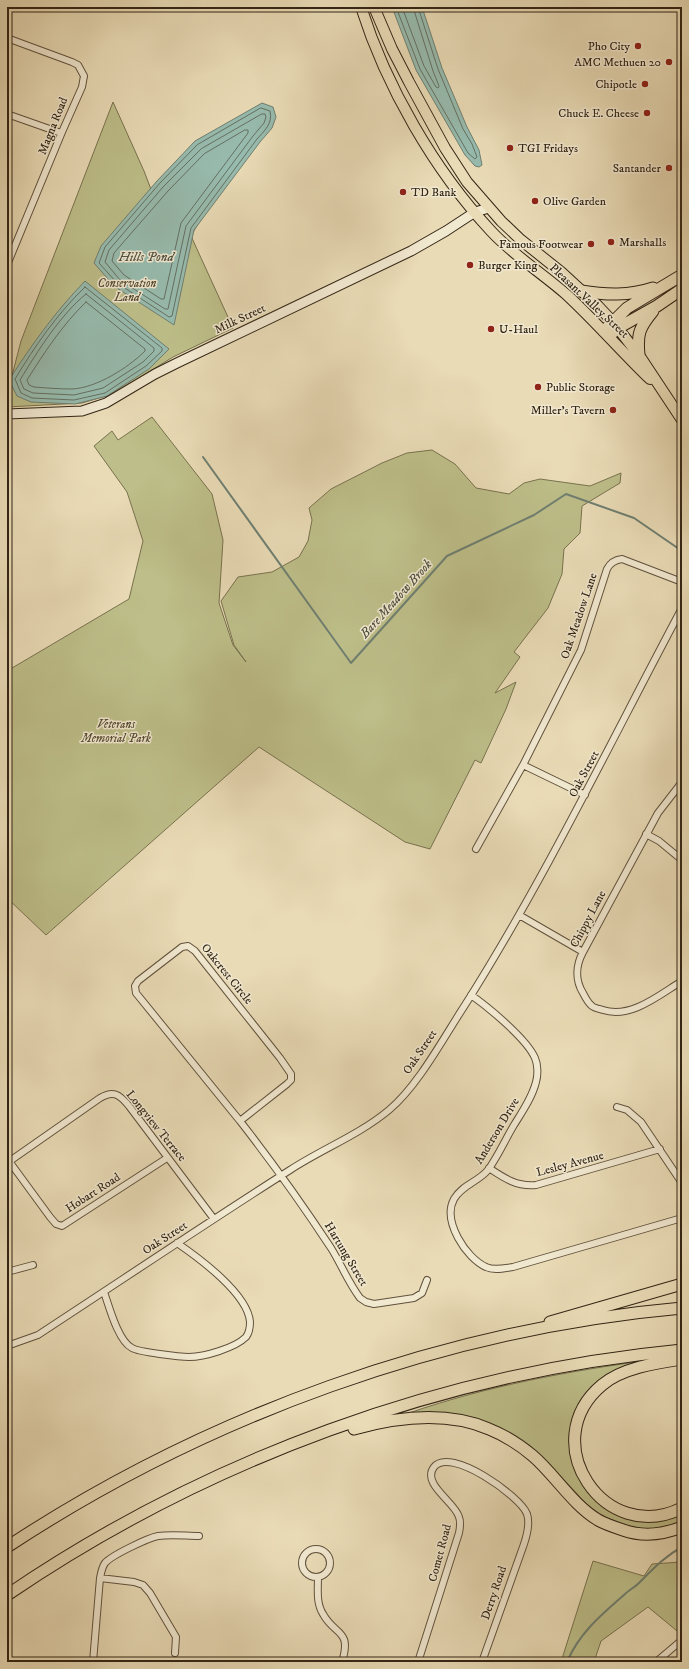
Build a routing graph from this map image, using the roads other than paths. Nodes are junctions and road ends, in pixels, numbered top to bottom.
1 (361, 7) edge
2 (374, 7) edge
3 (7, 38) edge
4 (7, 114) edge
5 (61, 133) junction
6 (481, 197) junction
7 (488, 208) junction
8 (474, 212) junction
9 (7, 264) edge
10 (682, 275) edge
11 (671, 282) junction
12 (682, 289) edge
13 (581, 290) junction
14 (657, 306) junction
15 (616, 325) junction
16 (607, 334) junction
17 (639, 355) junction
18 (663, 391) junction
19 (7, 414) edge
20 (682, 420) edge
21 (682, 582) edge
22 (682, 608) edge
23 (523, 765) junction
24 (682, 782) edge
25 (585, 795) junction
26 (646, 834) junction
27 (476, 849) dead end
28 (682, 860) edge
29 (519, 915) junction
30 (583, 952) junction
31 (682, 981) edge
32 (471, 995) junction
33 (617, 1107) dead end
34 (240, 1121) junction
35 (660, 1149) junction
36 (167, 1158) junction
37 (8, 1162) edge
38 (489, 1168) junction
39 (281, 1175) junction
40 (682, 1183) edge
41 (682, 1218) edge
42 (214, 1219) junction
43 (177, 1243) junction
44 (33, 1265) dead end
45 (7, 1272) edge
46 (427, 1280) dead end
47 (682, 1284) edge
48 (104, 1292) junction
49 (682, 1308) edge
50 (519, 1333) junction
51 (7, 1346) edge
52 (682, 1350) edge
53 (682, 1359) edge
54 (290, 1445) junction
55 (682, 1508) edge
56 (682, 1528) edge
57 (527, 1532) joint
58 (199, 1536) dead end
59 (7, 1547) edge
60 (318, 1577) junction
61 (100, 1578) junction
62 (7, 1595) edge
63 (682, 1640) edge
64 (175, 1653) dead end
65 (93, 1662) edge
66 (342, 1662) edge
67 (418, 1662) edge
68 (482, 1662) edge
69 (656, 1662) edge

1 - 8 main road, Pleasant Valley Street
2 - 6 main road, Pleasant Valley Street
3 - 5 street, Magna Road
4 - 5 street
5 - 9 street, Magna Road
6 - 7 main road, Pleasant Valley Street
6 - 8 street
7 - 8 street, Milk Street
7 - 13 main road, Pleasant Valley Street
8 - 16 main road, Pleasant Valley Street
8 - 19 street, Milk Street
10 - 11 highway
11 - 13 highway
11 - 15 highway
12 - 14 highway
13 - 15 main road, Pleasant Valley Street
14 - 15 highway
14 - 17 highway
15 - 16 highway
15 - 17 main road, Pleasant Valley Street
16 - 18 main road, Pleasant Valley Street
17 - 18 main road, Pleasant Valley Street
18 - 20 main road, Pleasant Valley Street
21 - 23 street, Oak Meadow Lane
22 - 25 street, Oak Street
23 - 25 street
23 - 27 street, Oak Meadow Lane
24 - 26 street, Chippy Lane
25 - 29 street, Oak Street
26 - 28 street
26 - 30 street, Chippy Lane
29 - 30 street
29 - 32 street, Oak Street
30 - 31 street, Chippy Lane
32 - 38 street, Anderson Drive
32 - 39 street, Oak Street
33 - 35 street
34 - 34 street, Oakcrest Circle
34 - 39 street, Oakcrest Circle
35 - 38 street, Lesley Avenue
35 - 40 street
36 - 37 street, Hobart Road
36 - 37 street, Longview Terrace
36 - 42 street, Longview Terrace
38 - 41 street, Anderson Drive
39 - 42 street, Oak Street
39 - 46 street, Hartung Street
42 - 43 street, Oak Street
43 - 48 street, Oak Street
43 - 48 street
44 - 45 street
47 - 50 highway
48 - 51 street, Oak Street
49 - 50 highway
50 - 59 highway
52 - 54 highway
53 - 55 highway
54 - 56 highway
54 - 62 highway
57 - 67 street, Comet Road
57 - 68 street, Derry Road
58 - 61 street
60 - 60 street
60 - 66 street
61 - 64 street
61 - 65 street
63 - 69 street

